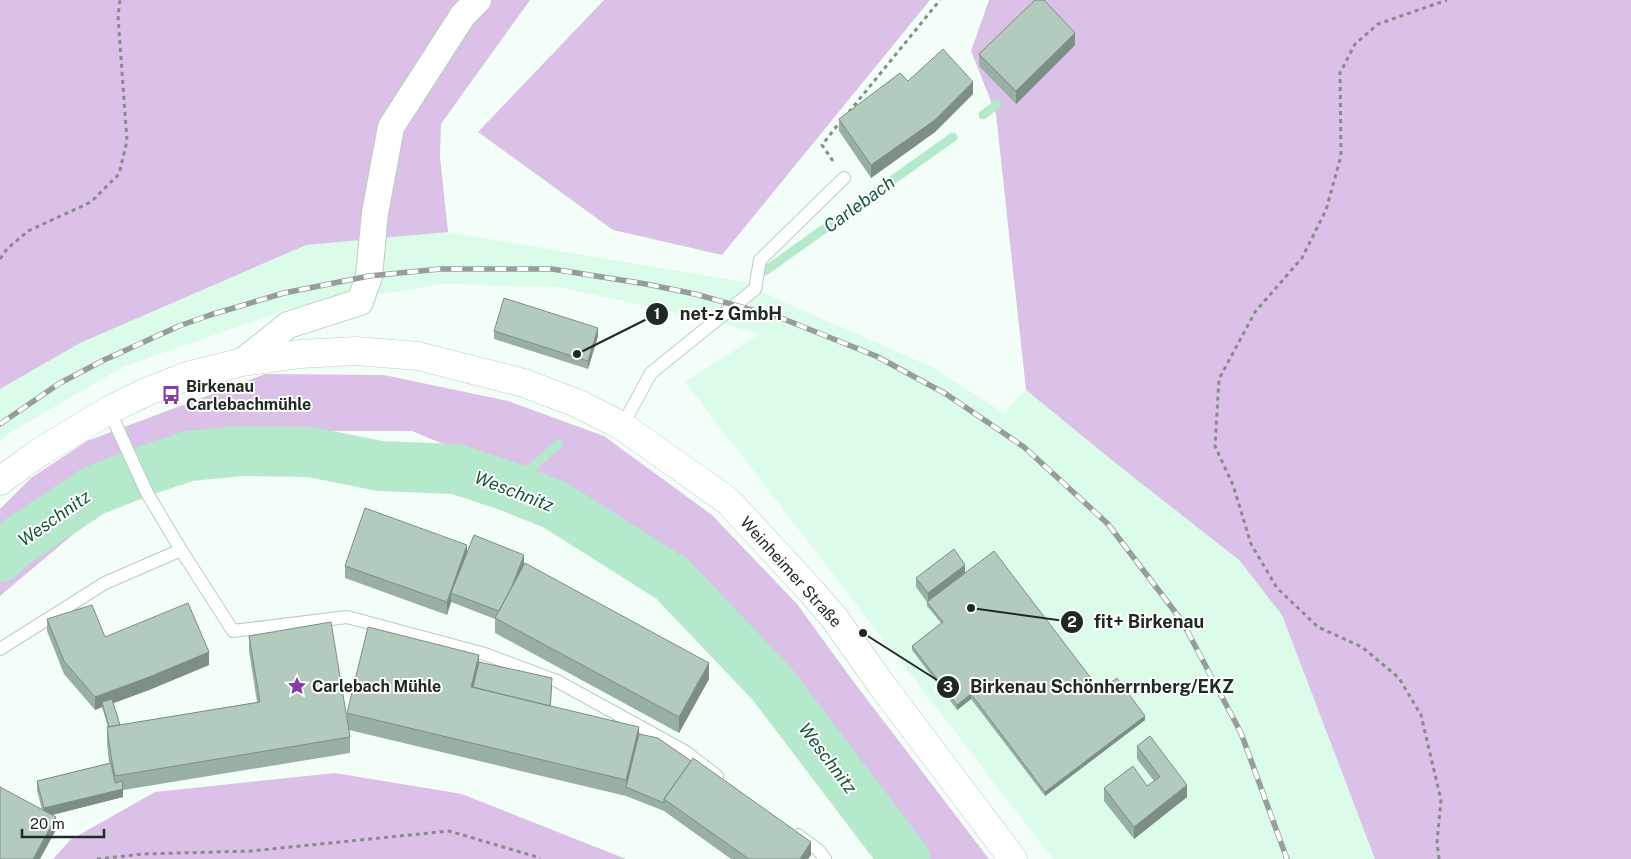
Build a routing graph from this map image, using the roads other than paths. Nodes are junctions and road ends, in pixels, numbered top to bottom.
1 (478, 0) edge
2 (844, 178) road end
3 (242, 362) junction
4 (109, 410) junction
5 (622, 426) junction
6 (0, 481) edge
7 (181, 550) junction
8 (0, 649) edge
9 (724, 781) edge
10 (787, 827) edge
11 (825, 859) edge
12 (1013, 859) edge

1 - 3 street
2 - 5 lane
3 - 4 main road, Weinheimer Straße
3 - 5 main road, Weinheimer Straße
4 - 6 main road, Weinheimer Straße
4 - 7 lane
5 - 12 main road, Weinheimer Straße
7 - 8 lane
7 - 9 lane
10 - 11 lane

